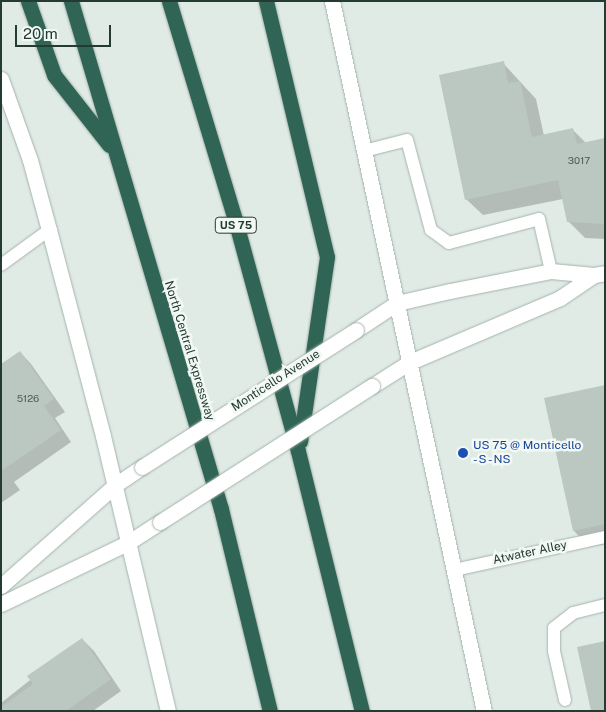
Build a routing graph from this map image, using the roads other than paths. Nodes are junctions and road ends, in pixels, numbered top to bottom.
1 (28, 1) edge
2 (71, 1) edge
3 (169, 1) edge
4 (266, 1) edge
5 (332, 1) edge
6 (1, 79) edge
7 (364, 151) junction
8 (114, 152) junction
9 (49, 230) junction
10 (1, 265) edge
11 (552, 271) junction
12 (600, 274) edge
13 (397, 303) junction
14 (410, 362) junction
15 (298, 451) junction
16 (115, 485) junction
17 (605, 537) edge
18 (129, 542) junction
19 (454, 570) junction
20 (1, 586) edge
21 (1, 604) edge
22 (605, 605) edge
23 (565, 700) dead end
24 (168, 711) edge
25 (270, 711) edge
26 (362, 711) edge
27 (484, 711) edge

1 - 8 highway
2 - 8 highway, North Central Expressway
3 - 15 highway, US 75
4 - 15 highway
5 - 7 street
6 - 9 street
7 - 11 lane
7 - 13 street
8 - 25 highway, North Central Expressway
9 - 10 lane
9 - 16 street
11 - 12 street, Monticello Avenue
11 - 13 street, Monticello Avenue
12 - 14 street, Monticello Avenue
13 - 14 street
13 - 16 street, Monticello Avenue, bridge
14 - 18 street, Monticello Avenue, bridge
14 - 19 street
15 - 26 highway, US 75
16 - 18 street
16 - 20 street, Monticello Avenue
17 - 19 lane, Atwater Alley
18 - 21 street, Monticello Avenue
18 - 24 street
19 - 27 street
22 - 23 lane

